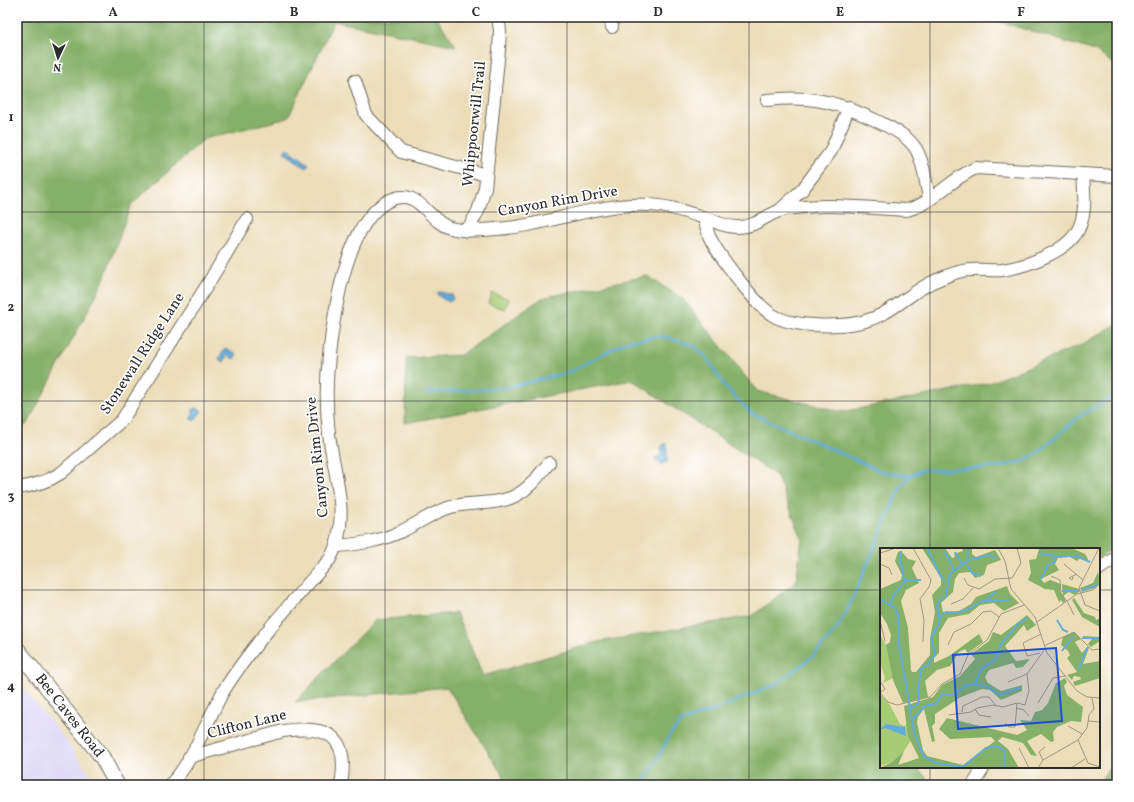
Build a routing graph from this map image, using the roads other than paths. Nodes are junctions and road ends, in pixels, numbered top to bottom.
1 (498, 17) edge
2 (355, 81) dead end
3 (767, 100) dead end
4 (849, 107) junction
5 (1083, 174) junction
6 (486, 175) junction
7 (1117, 176) edge
8 (929, 199) junction
9 (779, 211) junction
10 (704, 218) junction
11 (247, 219) dead end
12 (467, 231) junction
13 (549, 463) dead end
14 (17, 488) edge
15 (338, 546) junction
16 (1117, 557) edge
17 (1100, 567) edge
18 (17, 649) edge
19 (189, 757) junction
20 (983, 768) edge
21 (117, 785) edge
22 (169, 785) edge
23 (341, 785) edge
24 (973, 785) edge

1 - 6 street, Whippoorwill Trail
2 - 6 street
3 - 4 street
4 - 8 street
4 - 9 street
5 - 7 street, Canyon Rim Drive
5 - 8 street, Canyon Rim Drive
5 - 10 street
6 - 12 street, Whippoorwill Trail
8 - 9 street, Canyon Rim Drive
9 - 10 street, Canyon Rim Drive
10 - 12 street, Canyon Rim Drive
11 - 14 street, Stonewall Ridge Lane
12 - 15 street, Canyon Rim Drive
13 - 15 street
15 - 19 street, Canyon Rim Drive
16 - 17 street
18 - 21 main road, Bee Caves Road
19 - 22 street, Canyon Rim Drive
19 - 23 street, Clifton Lane
20 - 24 street

